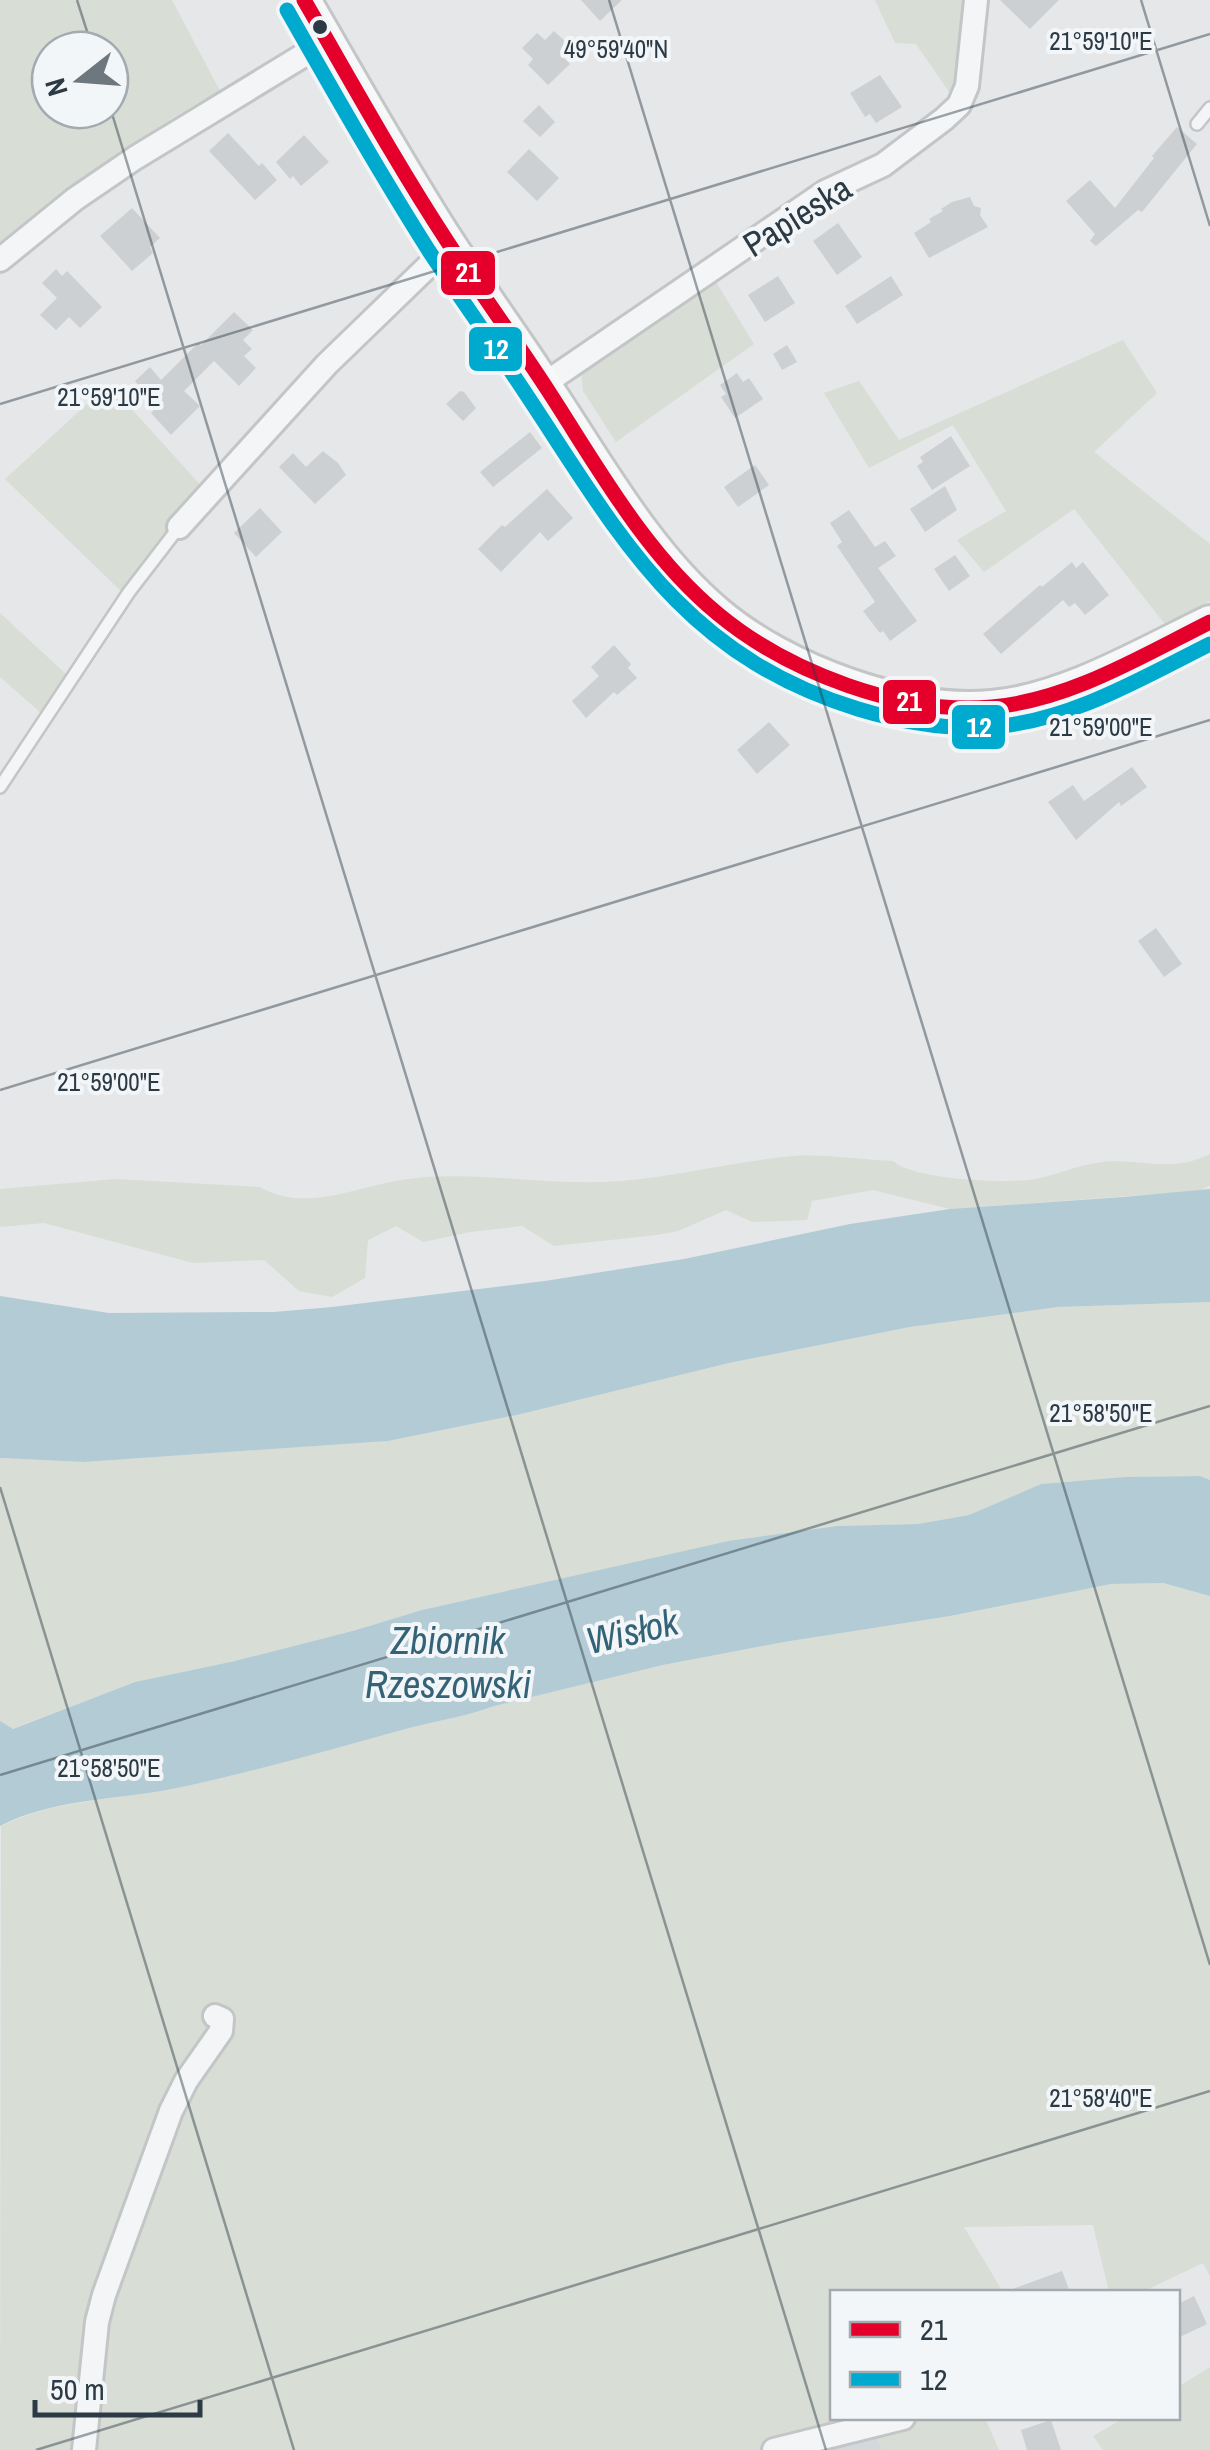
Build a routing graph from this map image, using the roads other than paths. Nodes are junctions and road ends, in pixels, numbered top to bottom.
1 (304, 0) edge
2 (976, 0) edge
3 (327, 41) junction
4 (1210, 108) edge
5 (1196, 124) dead end
6 (448, 242) junction
7 (0, 260) edge
8 (544, 384) junction
9 (179, 528) joint
10 (1210, 622) edge
11 (0, 786) edge
12 (215, 2016) dead end
13 (895, 2420) edge
14 (84, 2450) edge
15 (774, 2450) edge

1 - 3 street
2 - 8 street, Papieska
3 - 6 street
3 - 7 street
4 - 5 lane
6 - 8 street
6 - 9 street
8 - 10 street
9 - 11 lane
12 - 14 street
13 - 15 street

